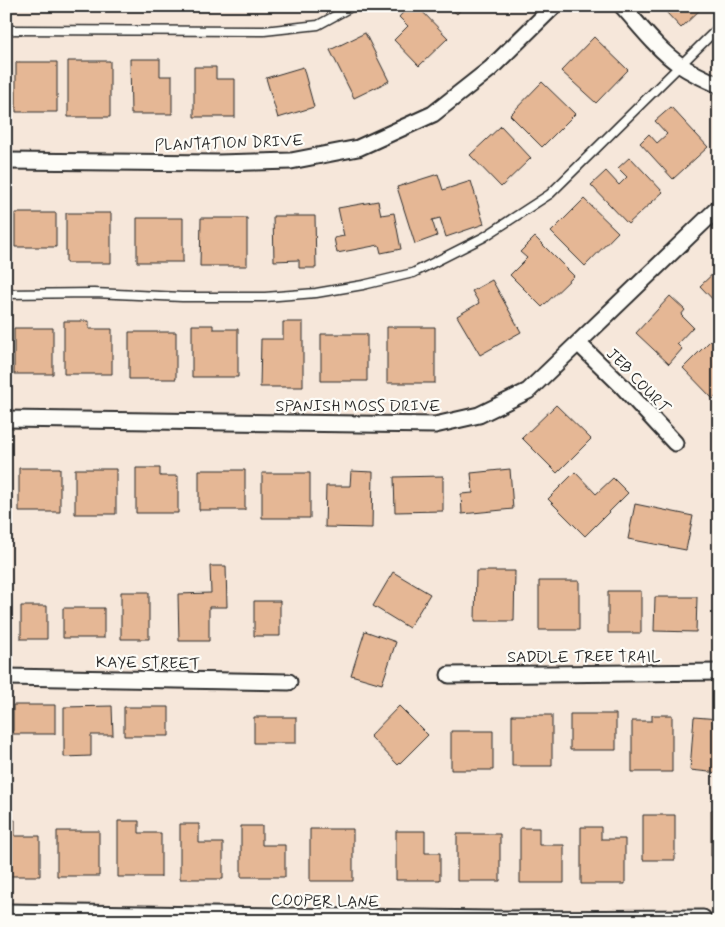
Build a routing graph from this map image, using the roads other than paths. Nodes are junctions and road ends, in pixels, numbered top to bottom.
1 (354, 6) edge
2 (554, 6) edge
3 (622, 6) edge
4 (719, 27) edge
5 (6, 30) edge
6 (679, 64) junction
7 (719, 85) edge
8 (6, 160) edge
9 (719, 207) edge
10 (6, 294) edge
11 (578, 343) junction
12 (6, 419) edge
13 (675, 443) dead end
14 (719, 672) edge
15 (449, 675) dead end
16 (6, 677) edge
17 (289, 682) dead end
18 (6, 912) edge
19 (322, 919) edge
20 (703, 919) edge

1 - 5 lane
2 - 8 street, PLANTATION DRIVE
3 - 6 street
4 - 6 lane
6 - 7 street
6 - 10 lane
9 - 11 street, SPANISH MOSS DRIVE
11 - 12 street, SPANISH MOSS DRIVE
11 - 13 street, JEB COURT
14 - 15 street, SADDLE TREE TRAIL
16 - 17 street, KAYE STREET
18 - 19 street, COOPER LANE
19 - 20 street, COOPER LANE

